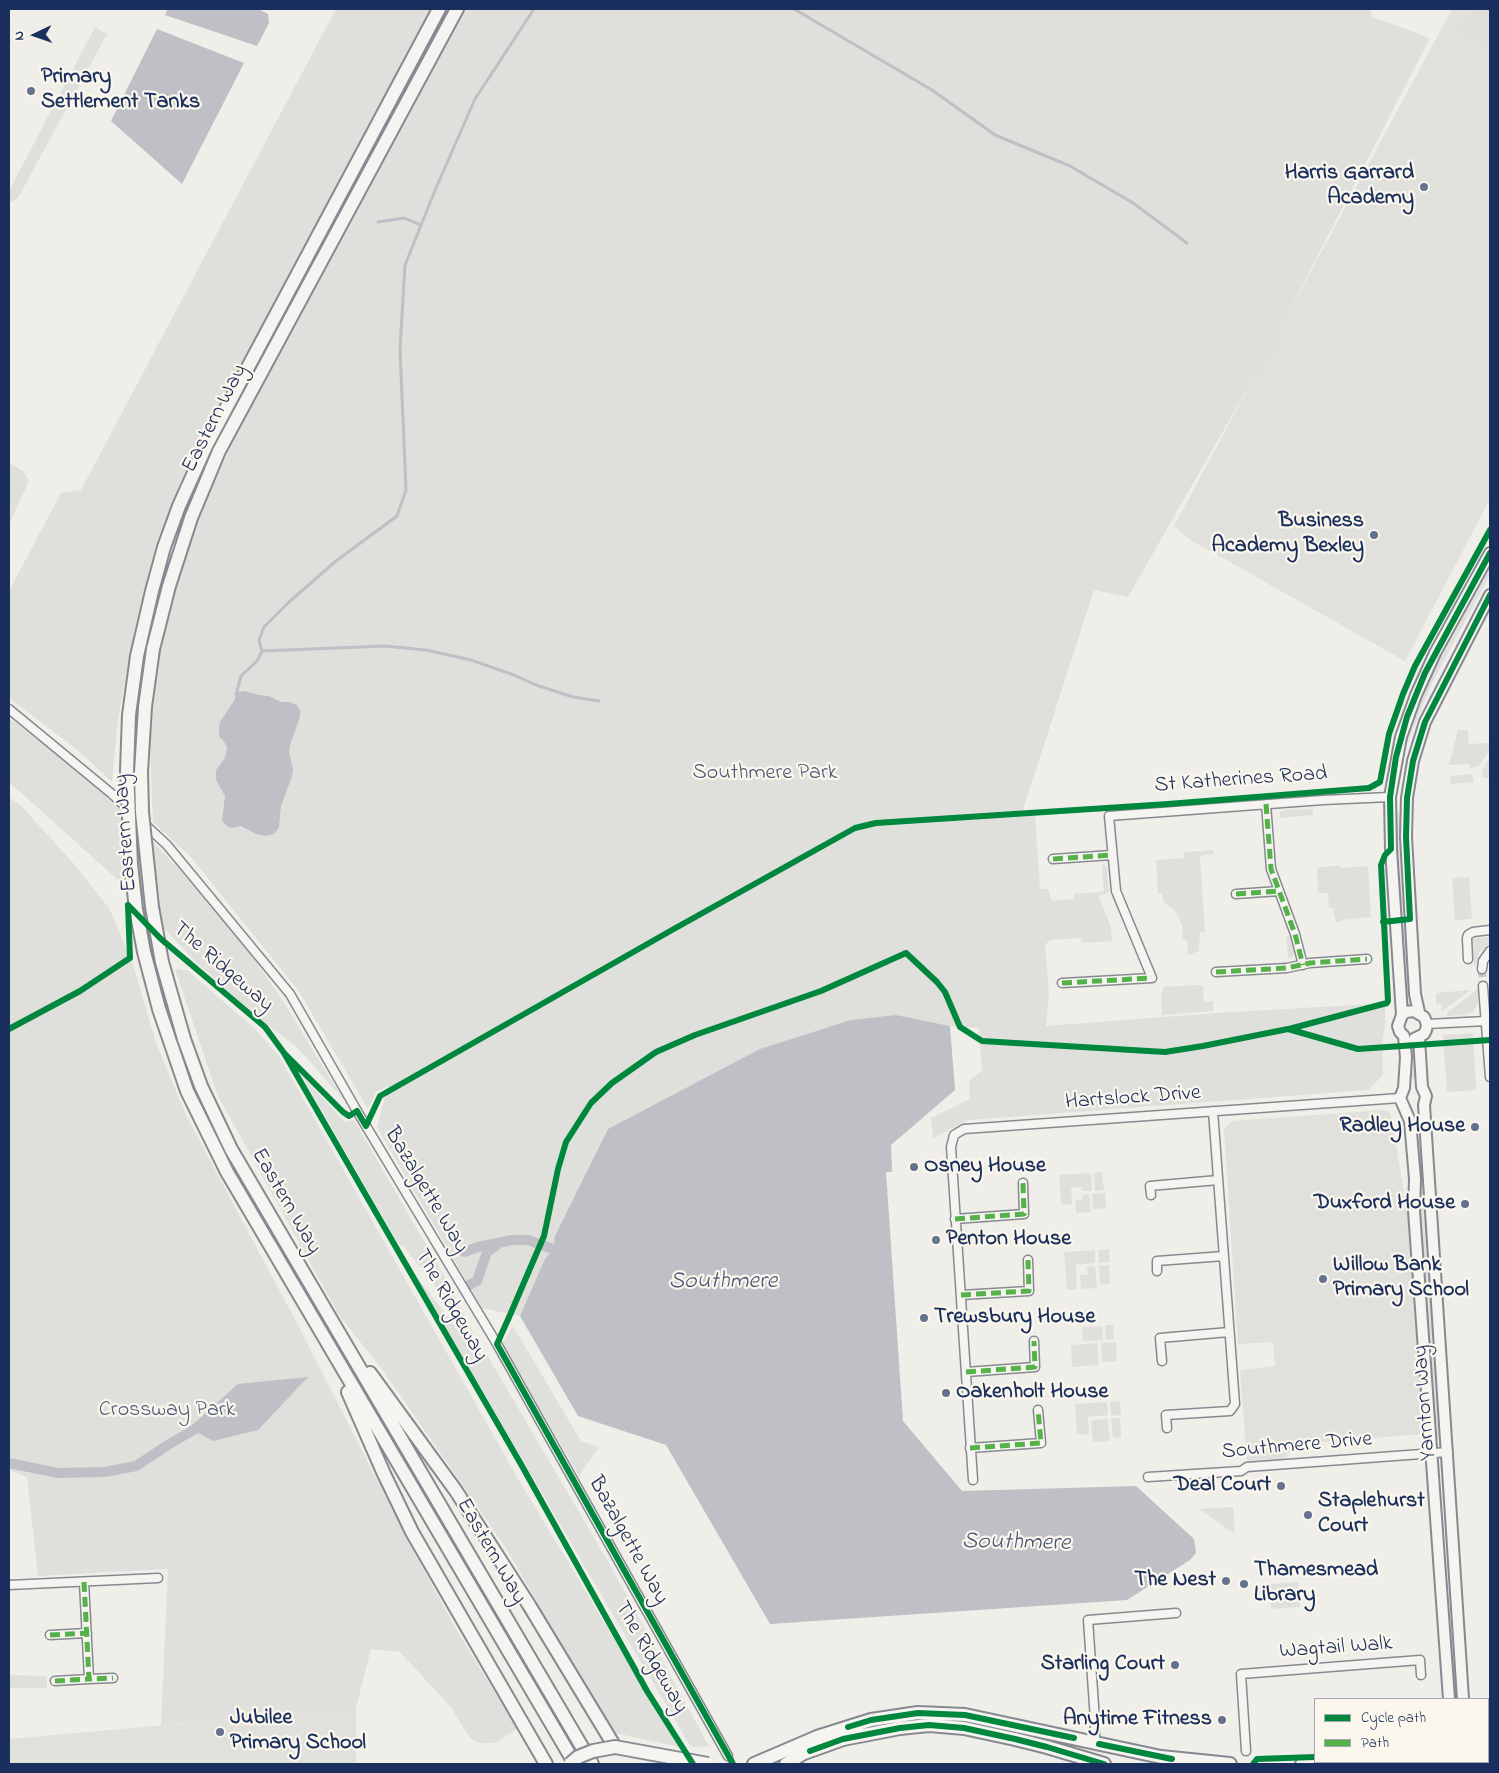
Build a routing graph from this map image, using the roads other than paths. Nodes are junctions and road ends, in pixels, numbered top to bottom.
1 (440, 9) edge
2 (457, 9) edge
3 (1490, 553) edge
4 (1490, 595) edge
5 (9, 709) edge
6 (1390, 797) junction
7 (1407, 798) junction
8 (1266, 804) junction
9 (1112, 855) junction
10 (1052, 859) dead end
11 (1279, 890) junction
12 (1236, 894) dead end
13 (1490, 930) edge
14 (1490, 951) edge
15 (1367, 959) dead end
16 (1468, 959) dead end
17 (1303, 965) junction
18 (1482, 969) tunnel mouth
19 (1216, 972) dead end
20 (1062, 983) dead end
21 (1483, 986) tunnel mouth
22 (1419, 1012) junction
23 (1402, 1015) junction
24 (1486, 1021) junction
25 (1427, 1024) junction
26 (1404, 1036) junction
27 (1419, 1038) junction
28 (1490, 1077) edge
29 (1422, 1087) junction
30 (1404, 1088) junction
31 (1400, 1098) junction
32 (1424, 1105) junction
33 (1405, 1108) junction
34 (1213, 1111) junction
35 (1218, 1180) junction
36 (1023, 1183) dead end
37 (1151, 1195) dead end
38 (956, 1219) junction
39 (1224, 1256) junction
40 (1028, 1260) dead end
41 (1157, 1271) dead end
42 (961, 1295) junction
43 (337, 1330) junction
44 (1229, 1332) junction
45 (325, 1339) junction
46 (1034, 1342) dead end
47 (1162, 1361) dead end
48 (966, 1372) junction
49 (1038, 1410) dead end
50 (1167, 1428) dead end
51 (970, 1448) junction
52 (1448, 1452) junction
53 (1432, 1453) junction
54 (1148, 1477) dead end
55 (973, 1480) dead end
56 (158, 1578) dead end
57 (84, 1582) junction
58 (9, 1585) edge
59 (1176, 1614) dead end
60 (87, 1633) junction
61 (50, 1635) dead end
62 (1421, 1675) dead end
63 (113, 1678) dead end
64 (89, 1679) junction
65 (55, 1681) dead end
66 (1449, 1698) edge
67 (1463, 1698) edge
68 (1095, 1743) junction
69 (615, 1747) junction
70 (1246, 1751) dead end
71 (1066, 1752) junction
72 (728, 1756) tunnel mouth
73 (1326, 1763) edge
74 (546, 1764) edge
75 (570, 1764) edge
76 (575, 1764) edge
77 (592, 1764) edge
78 (708, 1764) edge
79 (754, 1764) edge
80 (786, 1764) edge
81 (1073, 1764) edge
82 (1104, 1764) edge
83 (1230, 1764) edge
84 (1302, 1764) edge

1 - 45 main road, Eastern Way, bridge
2 - 43 main road, Eastern Way, bridge
3 - 6 street
4 - 7 street
5 - 72 street, Bazalgette Way
6 - 7 street
6 - 8 street, St Katherines Road
6 - 23 street
7 - 22 street
8 - 9 street, St Katherines Road
8 - 11 street
9 - 10 street
9 - 20 street, St Katherines Road
11 - 12 street
11 - 17 street
13 - 16 street
14 - 18 street
15 - 17 street
17 - 19 street
21 - 24 street
22 - 23 street
22 - 25 street
23 - 26 street
24 - 25 street
24 - 28 street
25 - 27 street
26 - 27 street
26 - 30 street
27 - 29 street, Yarnton Way
29 - 30 street
29 - 32 street, Yarnton Way
30 - 31 street
31 - 33 street, Yarnton Way
31 - 34 street, Hartslock Drive
32 - 33 street
32 - 52 street, Yarnton Way
33 - 53 street, Yarnton Way
34 - 35 street
34 - 38 street, Hartslock Drive
35 - 37 street
35 - 39 street
36 - 38 street
38 - 42 street, Hartslock Drive
39 - 41 street
39 - 44 street
40 - 42 street
42 - 48 street, Hartslock Drive
43 - 69 main road
43 - 77 main road, Eastern Way
44 - 47 street
44 - 50 street
45 - 74 main road
45 - 76 main road, Eastern Way
46 - 48 street
48 - 51 street, Hartslock Drive
49 - 51 street
51 - 55 street, Hartslock Drive
52 - 53 street, Southmere Drive
52 - 67 street, Yarnton Way
53 - 54 street, Southmere Drive
53 - 66 street, Yarnton Way
56 - 57 street
57 - 58 street
57 - 60 street
59 - 68 street
60 - 61 street
60 - 64 street
62 - 70 street, Wagtail Walk
63 - 64 street
64 - 65 street
68 - 79 main road
68 - 83 main road
69 - 75 main road, bridge
69 - 78 main road, bridge
71 - 80 main road
71 - 81 street
71 - 82 main road
73 - 84 main road

